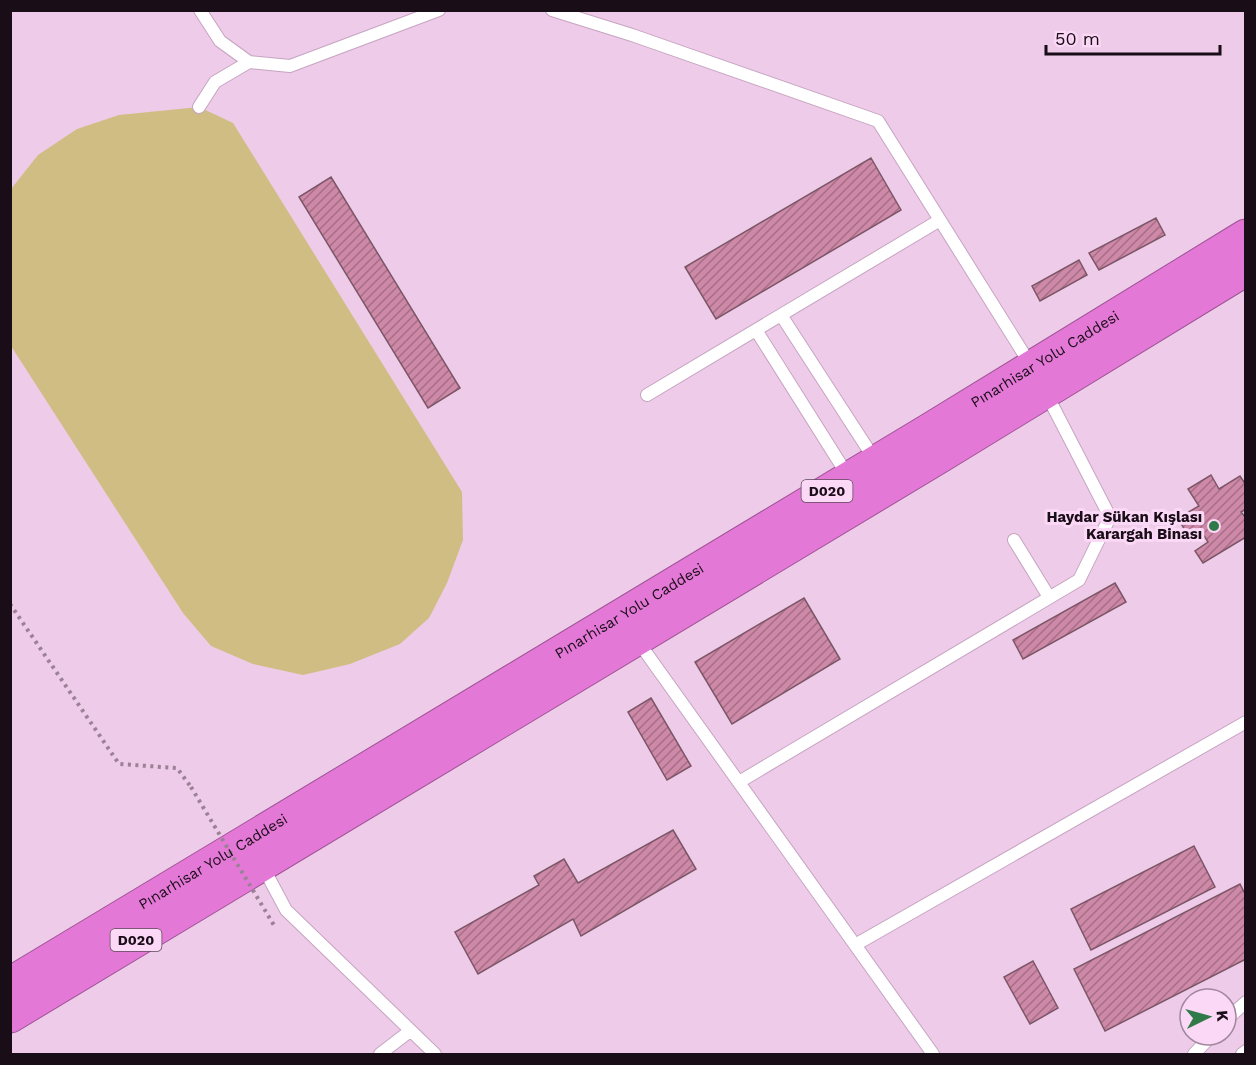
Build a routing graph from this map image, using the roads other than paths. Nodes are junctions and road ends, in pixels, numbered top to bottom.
1 (200, 10) edge
2 (439, 10) edge
3 (552, 10) edge
4 (249, 62) junction
5 (199, 107) dead end
6 (940, 220) junction
7 (1245, 236) edge
8 (1245, 269) edge
9 (781, 315) junction
10 (756, 330) junction
11 (1038, 379) junction
12 (647, 395) dead end
13 (863, 470) junction
14 (1014, 540) dead end
15 (1049, 597) junction
16 (629, 627) junction
17 (1245, 722) edge
18 (739, 782) junction
19 (255, 853) junction
20 (855, 945) junction
21 (10, 984) edge
22 (10, 1016) edge
23 (410, 1031) junction
24 (1245, 1051) edge
25 (380, 1054) edge
26 (435, 1054) edge
27 (933, 1054) edge
28 (1242, 1054) edge

1 - 4 lane
2 - 4 lane
3 - 6 lane
4 - 5 lane
6 - 9 lane
6 - 11 lane
7 - 11 highway, Pınarhisar Yolu Caddesi / D020
8 - 11 highway, Pınarhisar Yolu Caddesi / D020
9 - 10 lane
9 - 13 lane
10 - 12 lane
10 - 13 lane
11 - 13 highway, Pınarhisar Yolu Caddesi / D020
11 - 15 lane
11 - 16 highway, Pınarhisar Yolu Caddesi / D020
13 - 16 highway, Pınarhisar Yolu Caddesi / D020
14 - 15 lane
15 - 18 lane
16 - 18 lane
16 - 19 highway, Pınarhisar Yolu Caddesi / D020
17 - 20 lane
18 - 20 lane
19 - 21 highway, Pınarhisar Yolu Caddesi / D020
19 - 22 highway, Pınarhisar Yolu Caddesi / D020
19 - 23 lane
20 - 27 lane
23 - 25 lane
23 - 26 lane
24 - 28 lane

